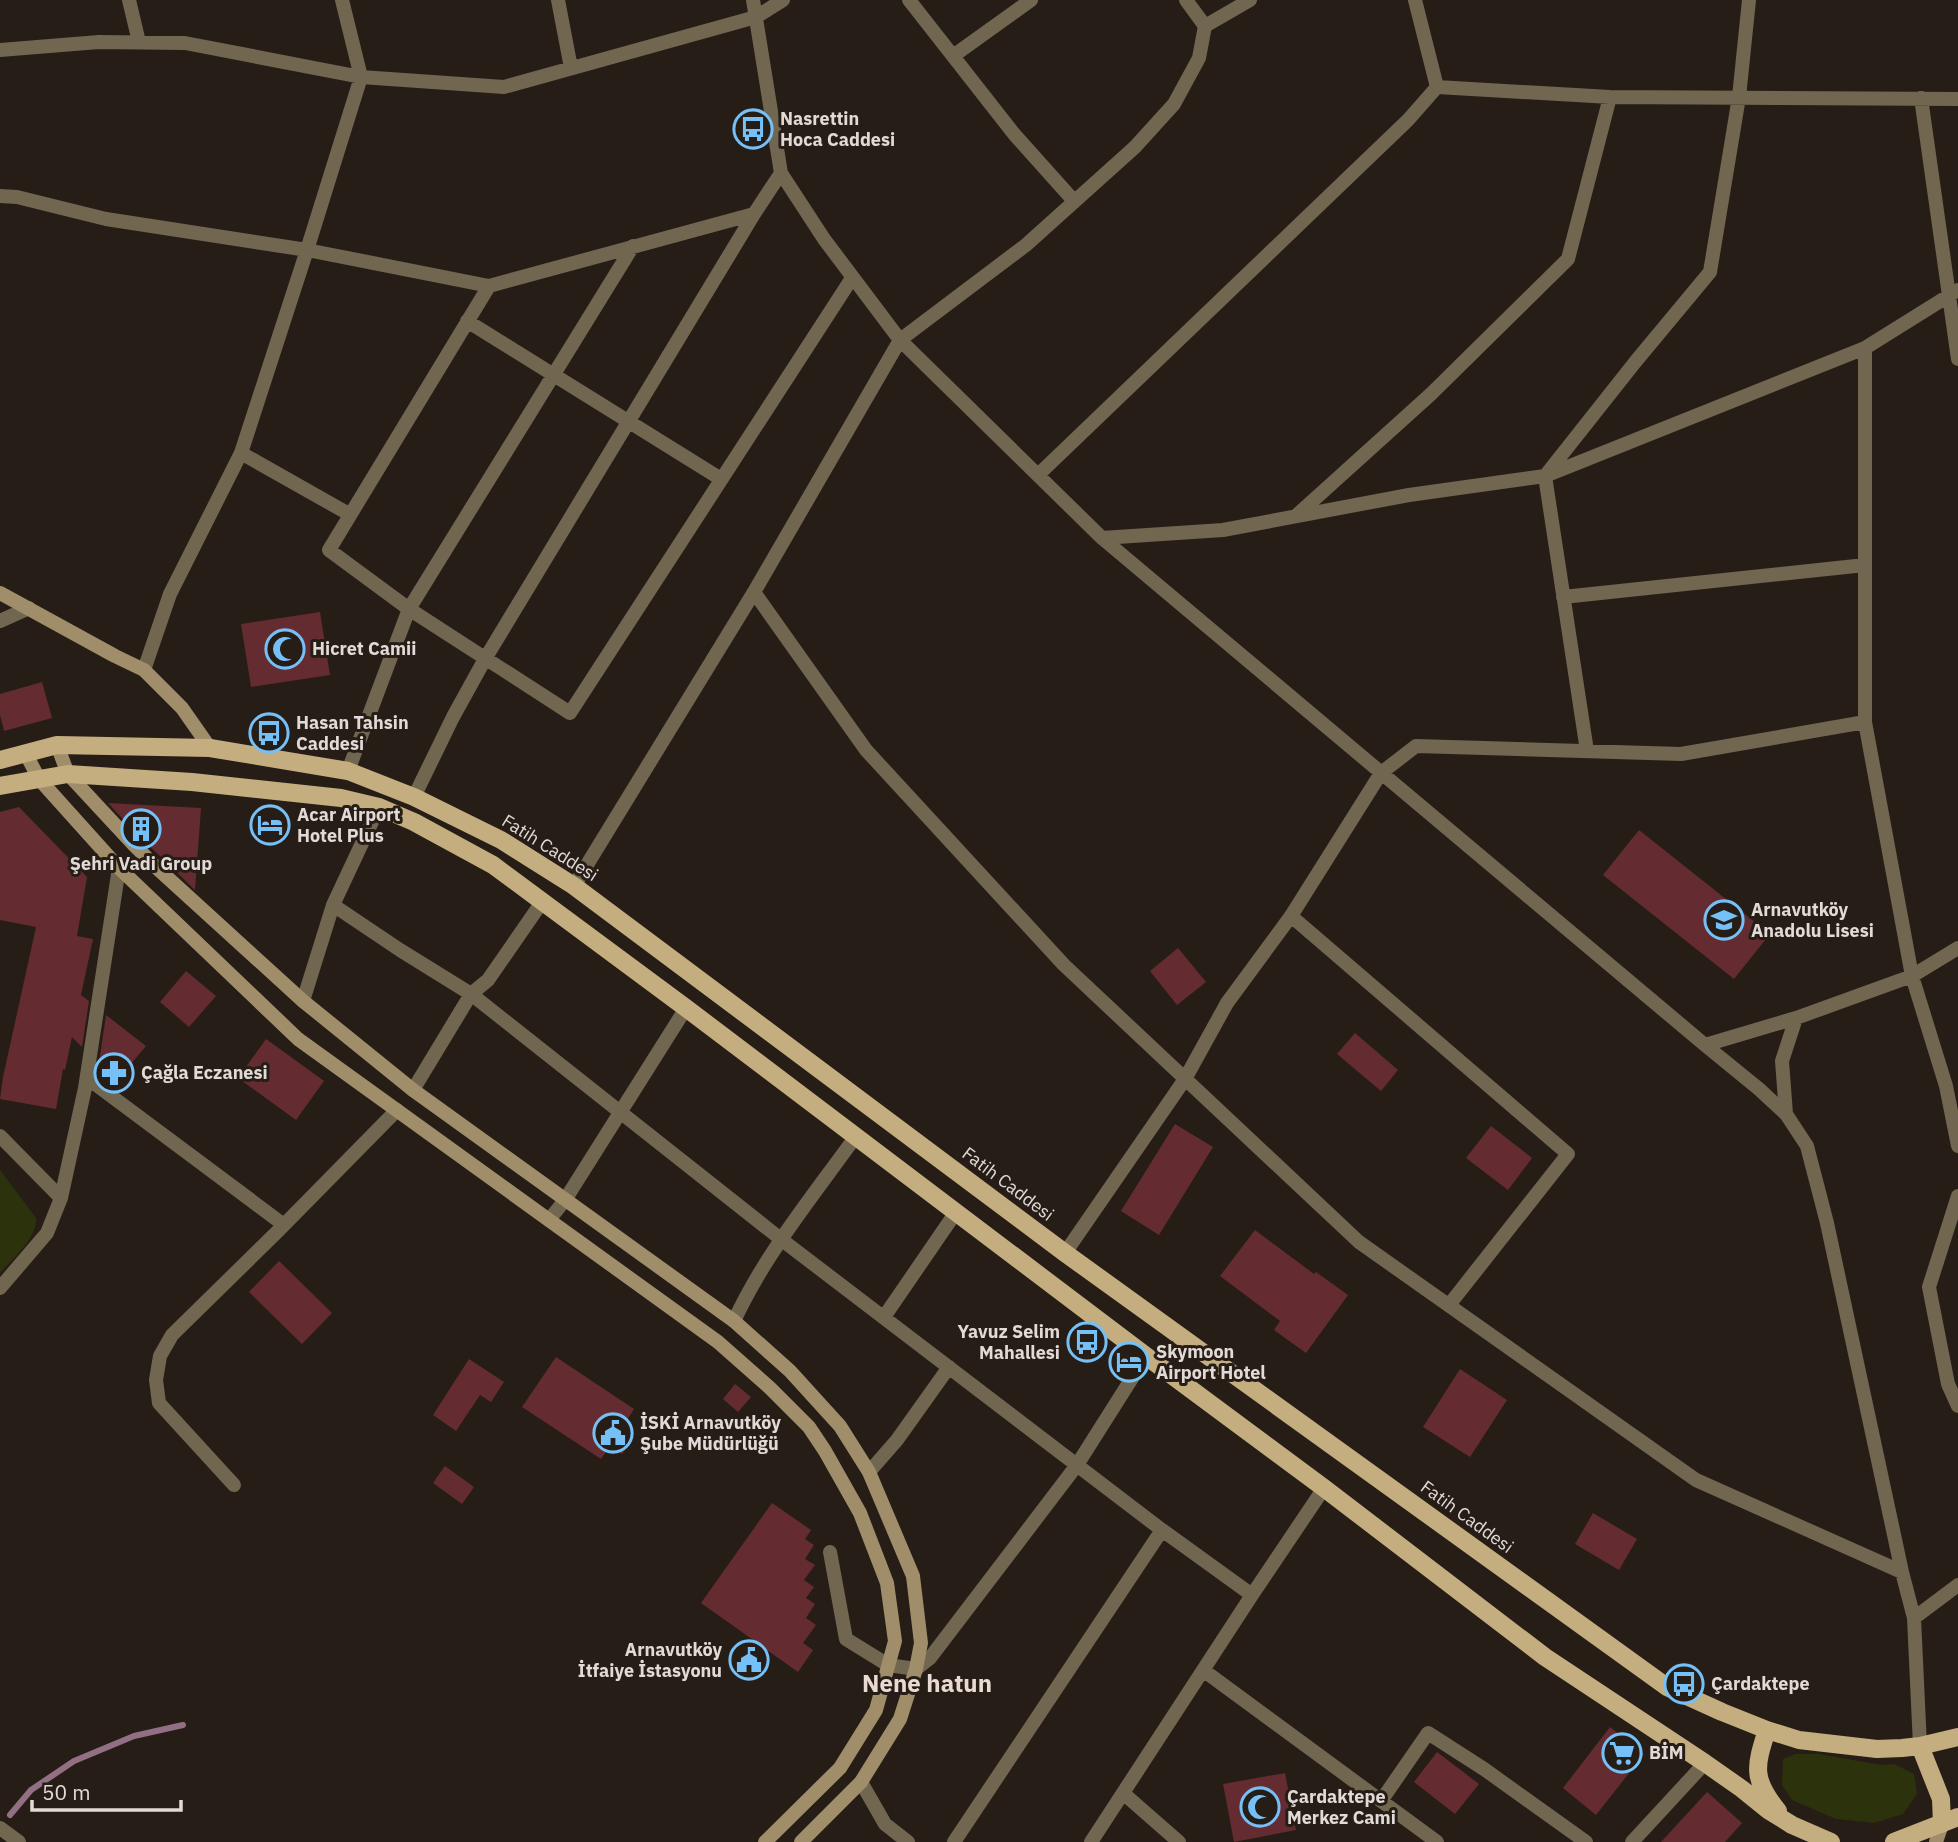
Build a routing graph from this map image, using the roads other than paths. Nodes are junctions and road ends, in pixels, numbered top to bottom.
1 (129, 0) edge
2 (342, 0) edge
3 (558, 0) edge
4 (753, 0) edge
5 (783, 0) edge
6 (909, 0) edge
7 (1031, 0) edge
8 (1186, 0) edge
9 (1250, 0) edge
10 (1415, 0) edge
11 (1749, 0) edge
12 (756, 17) junction
13 (1205, 26) junction
14 (139, 43) junction
15 (0, 50) edge
16 (953, 56) junction
17 (572, 68) junction
18 (361, 77) junction
19 (1437, 87) junction
20 (1610, 97) junction
21 (1739, 97) junction
22 (1921, 98) junction
23 (1958, 99) edge
24 (781, 173) junction
25 (0, 195) edge
26 (1074, 201) junction
27 (754, 214) junction
28 (633, 246) junction
29 (307, 250) junction
30 (852, 278) junction
31 (489, 286) junction
32 (1954, 292) edge
33 (467, 321) junction
34 (900, 340) junction
35 (1865, 348) junction
36 (1958, 359) edge
37 (553, 375) junction
38 (629, 422) junction
39 (241, 453) junction
40 (1039, 474) junction
41 (1545, 476) junction
42 (721, 479) junction
43 (349, 514) junction
44 (1296, 516) junction
45 (1102, 538) junction
46 (1865, 565) junction
47 (754, 592) junction
48 (0, 593) edge
49 (1563, 597) junction
50 (29, 608) junction
51 (409, 609) junction
52 (0, 621) edge
53 (485, 659) junction
54 (144, 670) junction
55 (1865, 722) junction
56 (57, 745) junction
57 (211, 748) junction
58 (1587, 751) junction
59 (26, 754) junction
60 (0, 760) edge
61 (348, 772) junction
62 (1381, 773) junction
63 (68, 774) junction
64 (39, 779) junction
65 (0, 786) edge
66 (414, 797) junction
67 (379, 807) junction
68 (119, 868) junction
69 (574, 886) junction
70 (541, 902) junction
71 (333, 905) junction
72 (1291, 916) junction
73 (1958, 948) edge
74 (1912, 976) junction
75 (471, 994) junction
76 (303, 1001) junction
77 (686, 1008) junction
78 (1796, 1018) junction
79 (1705, 1045) junction
80 (87, 1077) junction
81 (1185, 1079) junction
82 (1952, 1084) edge
83 (413, 1090) junction
84 (397, 1110) junction
85 (620, 1112) junction
86 (1786, 1114) junction
87 (0, 1136) edge
88 (856, 1136) junction
89 (1958, 1146) edge
90 (1958, 1196) edge
91 (61, 1198) junction
92 (565, 1200) junction
93 (956, 1212) junction
94 (549, 1220) junction
95 (284, 1225) junction
96 (782, 1240) junction
97 (1065, 1253) junction
98 (0, 1289) edge
99 (1448, 1305) junction
100 (884, 1317) junction
101 (734, 1321) junction
102 (763, 1347) junction
103 (1146, 1356) junction
104 (744, 1365) junction
105 (949, 1367) junction
106 (1958, 1406) edge
107 (1077, 1465) junction
108 (869, 1472) junction
109 (234, 1485) dead end
110 (1324, 1488) junction
111 (1163, 1530) junction
112 (830, 1552) dead end
113 (1902, 1572) junction
114 (1958, 1585) edge
115 (1252, 1595) junction
116 (1914, 1618) junction
117 (888, 1665) junction
118 (916, 1669) junction
119 (1203, 1670) junction
120 (1767, 1730) junction
121 (1958, 1737) edge
122 (1920, 1746) junction
123 (1705, 1763) junction
124 (861, 1782) junction
125 (1123, 1793) junction
126 (1381, 1801) junction
127 (1950, 1821) edge
128 (1792, 1825) junction
129 (0, 1828) edge
130 (19, 1842) edge
131 (765, 1842) edge
132 (801, 1842) edge
133 (908, 1842) edge
134 (954, 1842) edge
135 (1091, 1842) edge
136 (1179, 1842) edge
137 (1437, 1842) edge
138 (1586, 1842) edge
139 (1632, 1842) edge
140 (1808, 1842) edge
141 (1831, 1842) edge
142 (1894, 1842) edge
143 (1936, 1842) edge

1 - 14 street
2 - 18 street
3 - 17 street
4 - 12 street
5 - 12 street
6 - 16 street
7 - 16 street
8 - 13 street
9 - 13 street
10 - 19 street
11 - 21 street
12 - 17 street
12 - 24 street
13 - 26 street
14 - 15 street
14 - 18 street
16 - 26 street
17 - 18 street
18 - 29 street
19 - 20 street
19 - 40 street
20 - 21 street
20 - 44 street
21 - 22 street
21 - 41 street
22 - 23 street
22 - 32 street
24 - 27 street
24 - 30 street
25 - 29 street
26 - 34 street
27 - 28 street
27 - 38 street
28 - 31 street
28 - 37 street
29 - 31 street
29 - 39 street
30 - 34 street
30 - 42 street
31 - 33 street
32 - 35 street
32 - 36 street
33 - 37 street
33 - 43 street
34 - 40 street
34 - 47 street
35 - 41 street
35 - 46 street
37 - 38 street
37 - 51 street
38 - 42 street
38 - 53 street
39 - 43 street
39 - 54 street
40 - 45 street
41 - 44 street
41 - 49 street
42 - 53 street
43 - 51 street
44 - 45 street
45 - 62 street
46 - 49 street
46 - 55 street
47 - 69 street
47 - 81 street
48 - 50 street
49 - 58 street
50 - 52 street
50 - 54 street
51 - 53 street
51 - 61 street
53 - 66 street
54 - 57 street
55 - 58 street
55 - 74 street
56 - 57 main road, Fatih Caddesi
56 - 59 main road, Fatih Caddesi
56 - 63 street
57 - 61 main road, Fatih Caddesi
58 - 62 street
59 - 60 main road, Fatih Caddesi
59 - 64 street
61 - 66 main road, Fatih Caddesi
62 - 72 street
62 - 79 street
63 - 64 main road
63 - 67 main road
63 - 76 street
64 - 65 main road
64 - 68 street
66 - 69 main road, Fatih Caddesi
67 - 70 main road
67 - 71 street
68 - 80 street
68 - 84 street
69 - 97 main road, Fatih Caddesi
70 - 75 street
70 - 77 main road
71 - 75 street
71 - 76 street
72 - 81 street
72 - 99 street
73 - 74 street
74 - 78 street
74 - 82 street
75 - 83 street
75 - 85 street
76 - 83 street
77 - 85 street
77 - 88 main road
78 - 79 street
78 - 86 street
79 - 86 street
80 - 91 street
80 - 95 street
81 - 97 street
81 - 99 street
82 - 89 street
83 - 92 street
84 - 94 street
84 - 95 street
85 - 92 street
85 - 96 street
86 - 113 street
87 - 91 street
88 - 93 main road
88 - 96 street
90 - 106 street
91 - 98 street
92 - 94 street
92 - 101 street
93 - 100 street
93 - 103 main road
94 - 104 street
95 - 109 street
96 - 100 street
96 - 101 street
97 - 120 main road, Fatih Caddesi
99 - 113 street
100 - 105 street
101 - 102 street
102 - 104 street
102 - 108 street
103 - 107 street
103 - 110 main road
104 - 117 street
105 - 107 street
105 - 108 street
107 - 111 street
107 - 118 street
108 - 118 street
110 - 115 street
110 - 123 main road
111 - 115 street
111 - 134 street
112 - 117 street
113 - 116 street
114 - 116 street
115 - 119 street
116 - 122 street
117 - 118 street
117 - 131 street
118 - 124 street
119 - 125 street
119 - 126 street
120 - 122 main road, Fatih Caddesi
120 - 128 main road
121 - 122 main road, Fatih Caddesi
122 - 127 main road
123 - 128 main road
123 - 139 street
124 - 132 street
124 - 133 street
125 - 135 street
125 - 136 street
126 - 137 street
126 - 138 street
127 - 142 main road
127 - 143 street
128 - 140 street
128 - 141 main road
129 - 130 street

